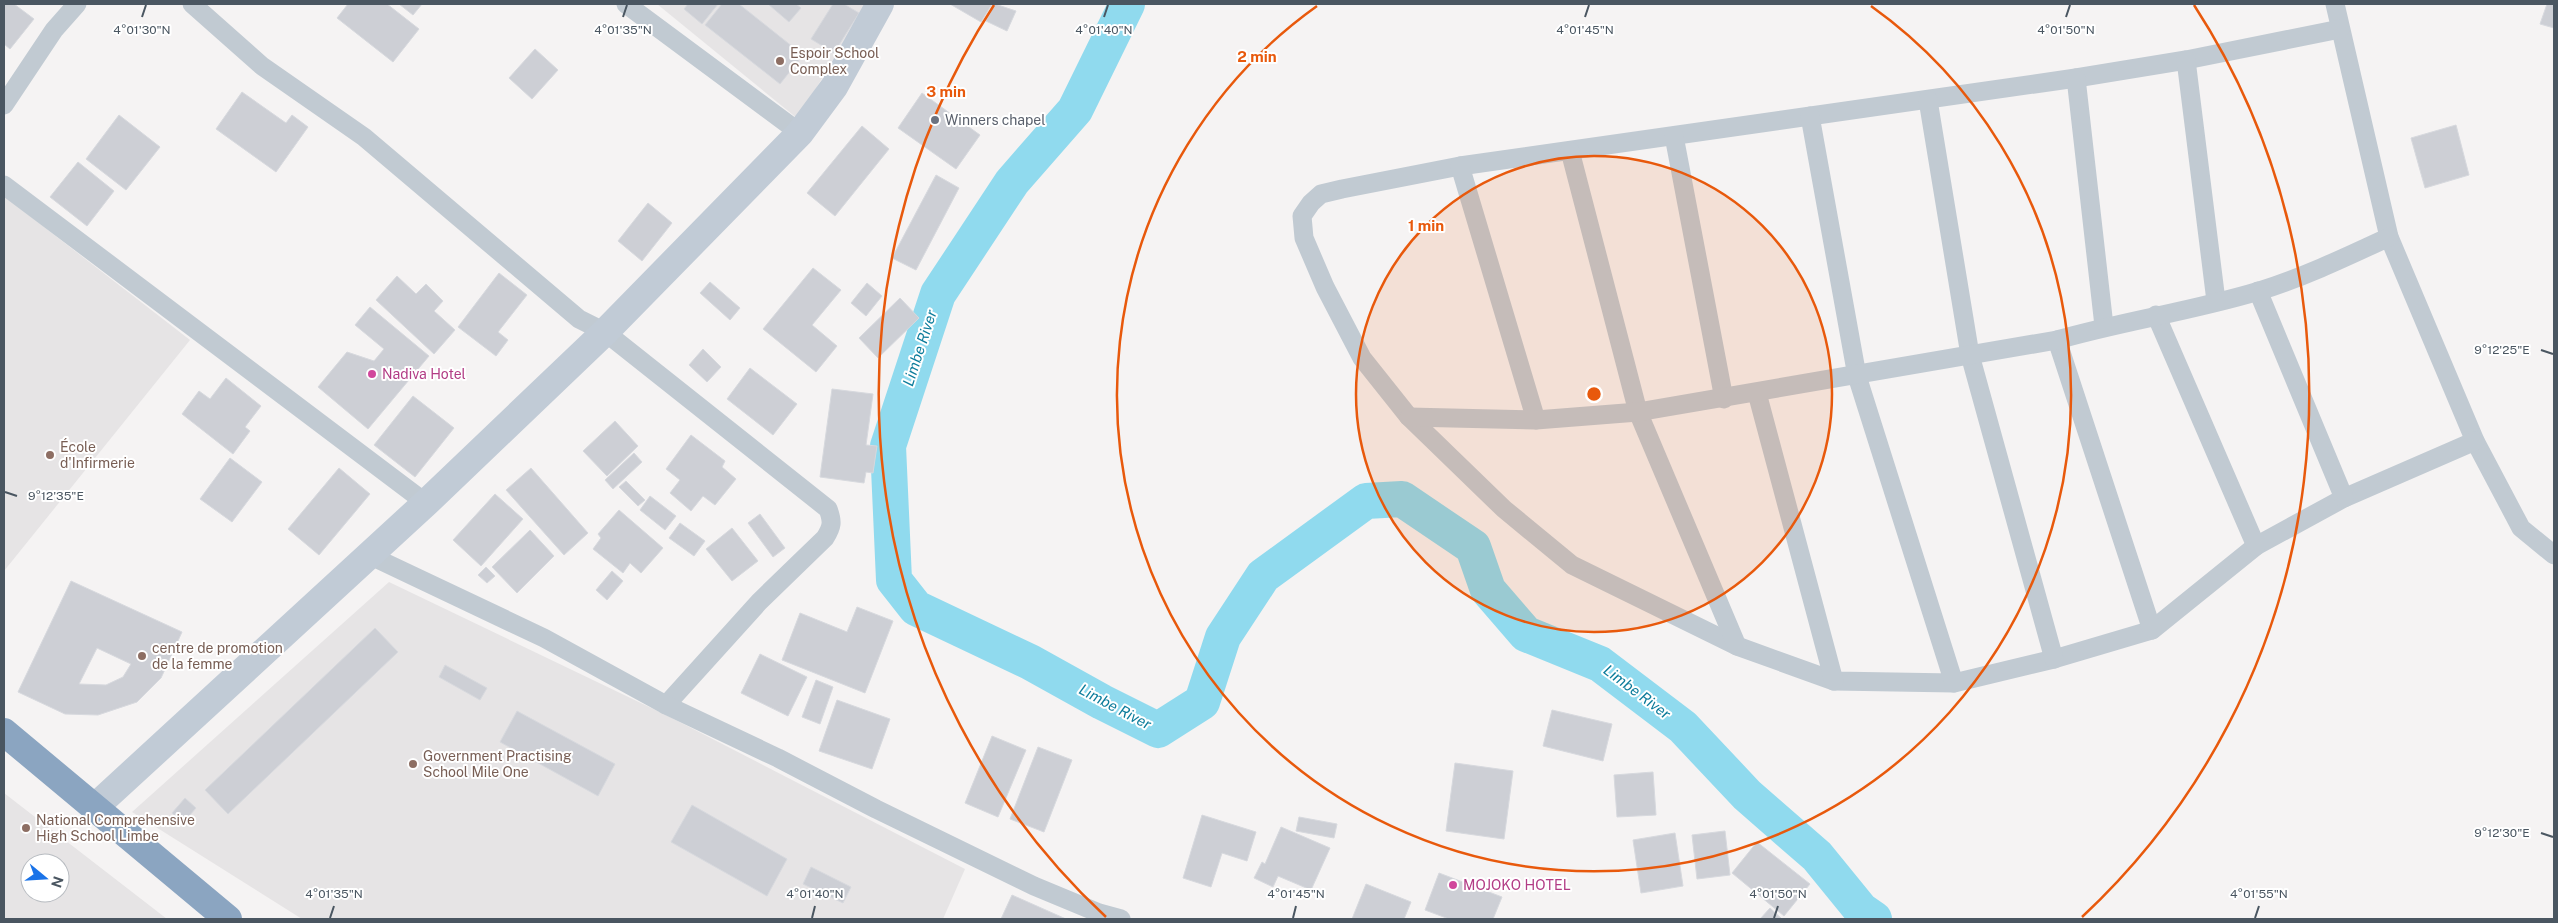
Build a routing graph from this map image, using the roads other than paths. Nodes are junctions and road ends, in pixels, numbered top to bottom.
1 (77, 4) edge
2 (192, 4) edge
3 (626, 4) edge
4 (880, 4) edge
5 (2335, 4) edge
6 (2340, 29) junction
7 (2186, 60) junction
8 (2076, 78) junction
9 (1928, 100) junction
10 (4, 105) edge
11 (1810, 116) junction
12 (800, 133) junction
13 (1674, 136) junction
14 (1570, 151) junction
15 (1460, 166) junction
16 (4, 185) edge
17 (2389, 237) junction
18 (2258, 291) junction
19 (2216, 301) junction
20 (2156, 315) junction
21 (2104, 326) junction
22 (606, 332) junction
23 (2056, 340) junction
24 (1970, 355) junction
25 (1857, 376) junction
26 (1757, 393) junction
27 (1724, 399) junction
28 (1638, 412) junction
29 (1408, 417) junction
30 (1536, 420) junction
31 (2475, 441) junction
32 (2344, 498) junction
33 (426, 503) junction
34 (2256, 546) junction
35 (2554, 555) edge
36 (371, 556) junction
37 (2152, 630) junction
38 (1738, 646) junction
39 (2054, 659) junction
40 (1834, 681) junction
41 (1954, 683) junction
42 (666, 705) junction
43 (4, 732) edge
44 (95, 807) junction
45 (1097, 916) edge
46 (228, 919) edge
47 (1120, 919) edge

1 - 10 street
2 - 22 street
3 - 12 street
4 - 12 street
5 - 6 street
6 - 7 street
6 - 17 street
7 - 8 street
7 - 19 street
8 - 9 street
8 - 21 street
9 - 11 street
9 - 24 street
11 - 13 street
11 - 25 street
12 - 22 street
13 - 14 street
13 - 27 street
14 - 15 street
14 - 28 street
15 - 29 street
15 - 30 street
16 - 33 street
17 - 18 street
17 - 31 street
18 - 19 street
18 - 32 street
19 - 20 street
20 - 21 street
20 - 34 street
21 - 23 street
22 - 33 street
22 - 42 street
23 - 24 street
23 - 37 street
24 - 25 street
24 - 39 street
25 - 26 street
25 - 41 street
26 - 27 street
26 - 40 street
27 - 28 street
28 - 30 street
28 - 38 street
29 - 30 street
29 - 38 street
31 - 32 street
31 - 35 street
32 - 34 street
33 - 36 street
34 - 37 street
36 - 42 street
36 - 44 street
37 - 39 street
38 - 40 street
39 - 41 street
40 - 41 street
42 - 45 street
43 - 44 highway
44 - 46 highway
45 - 47 street

